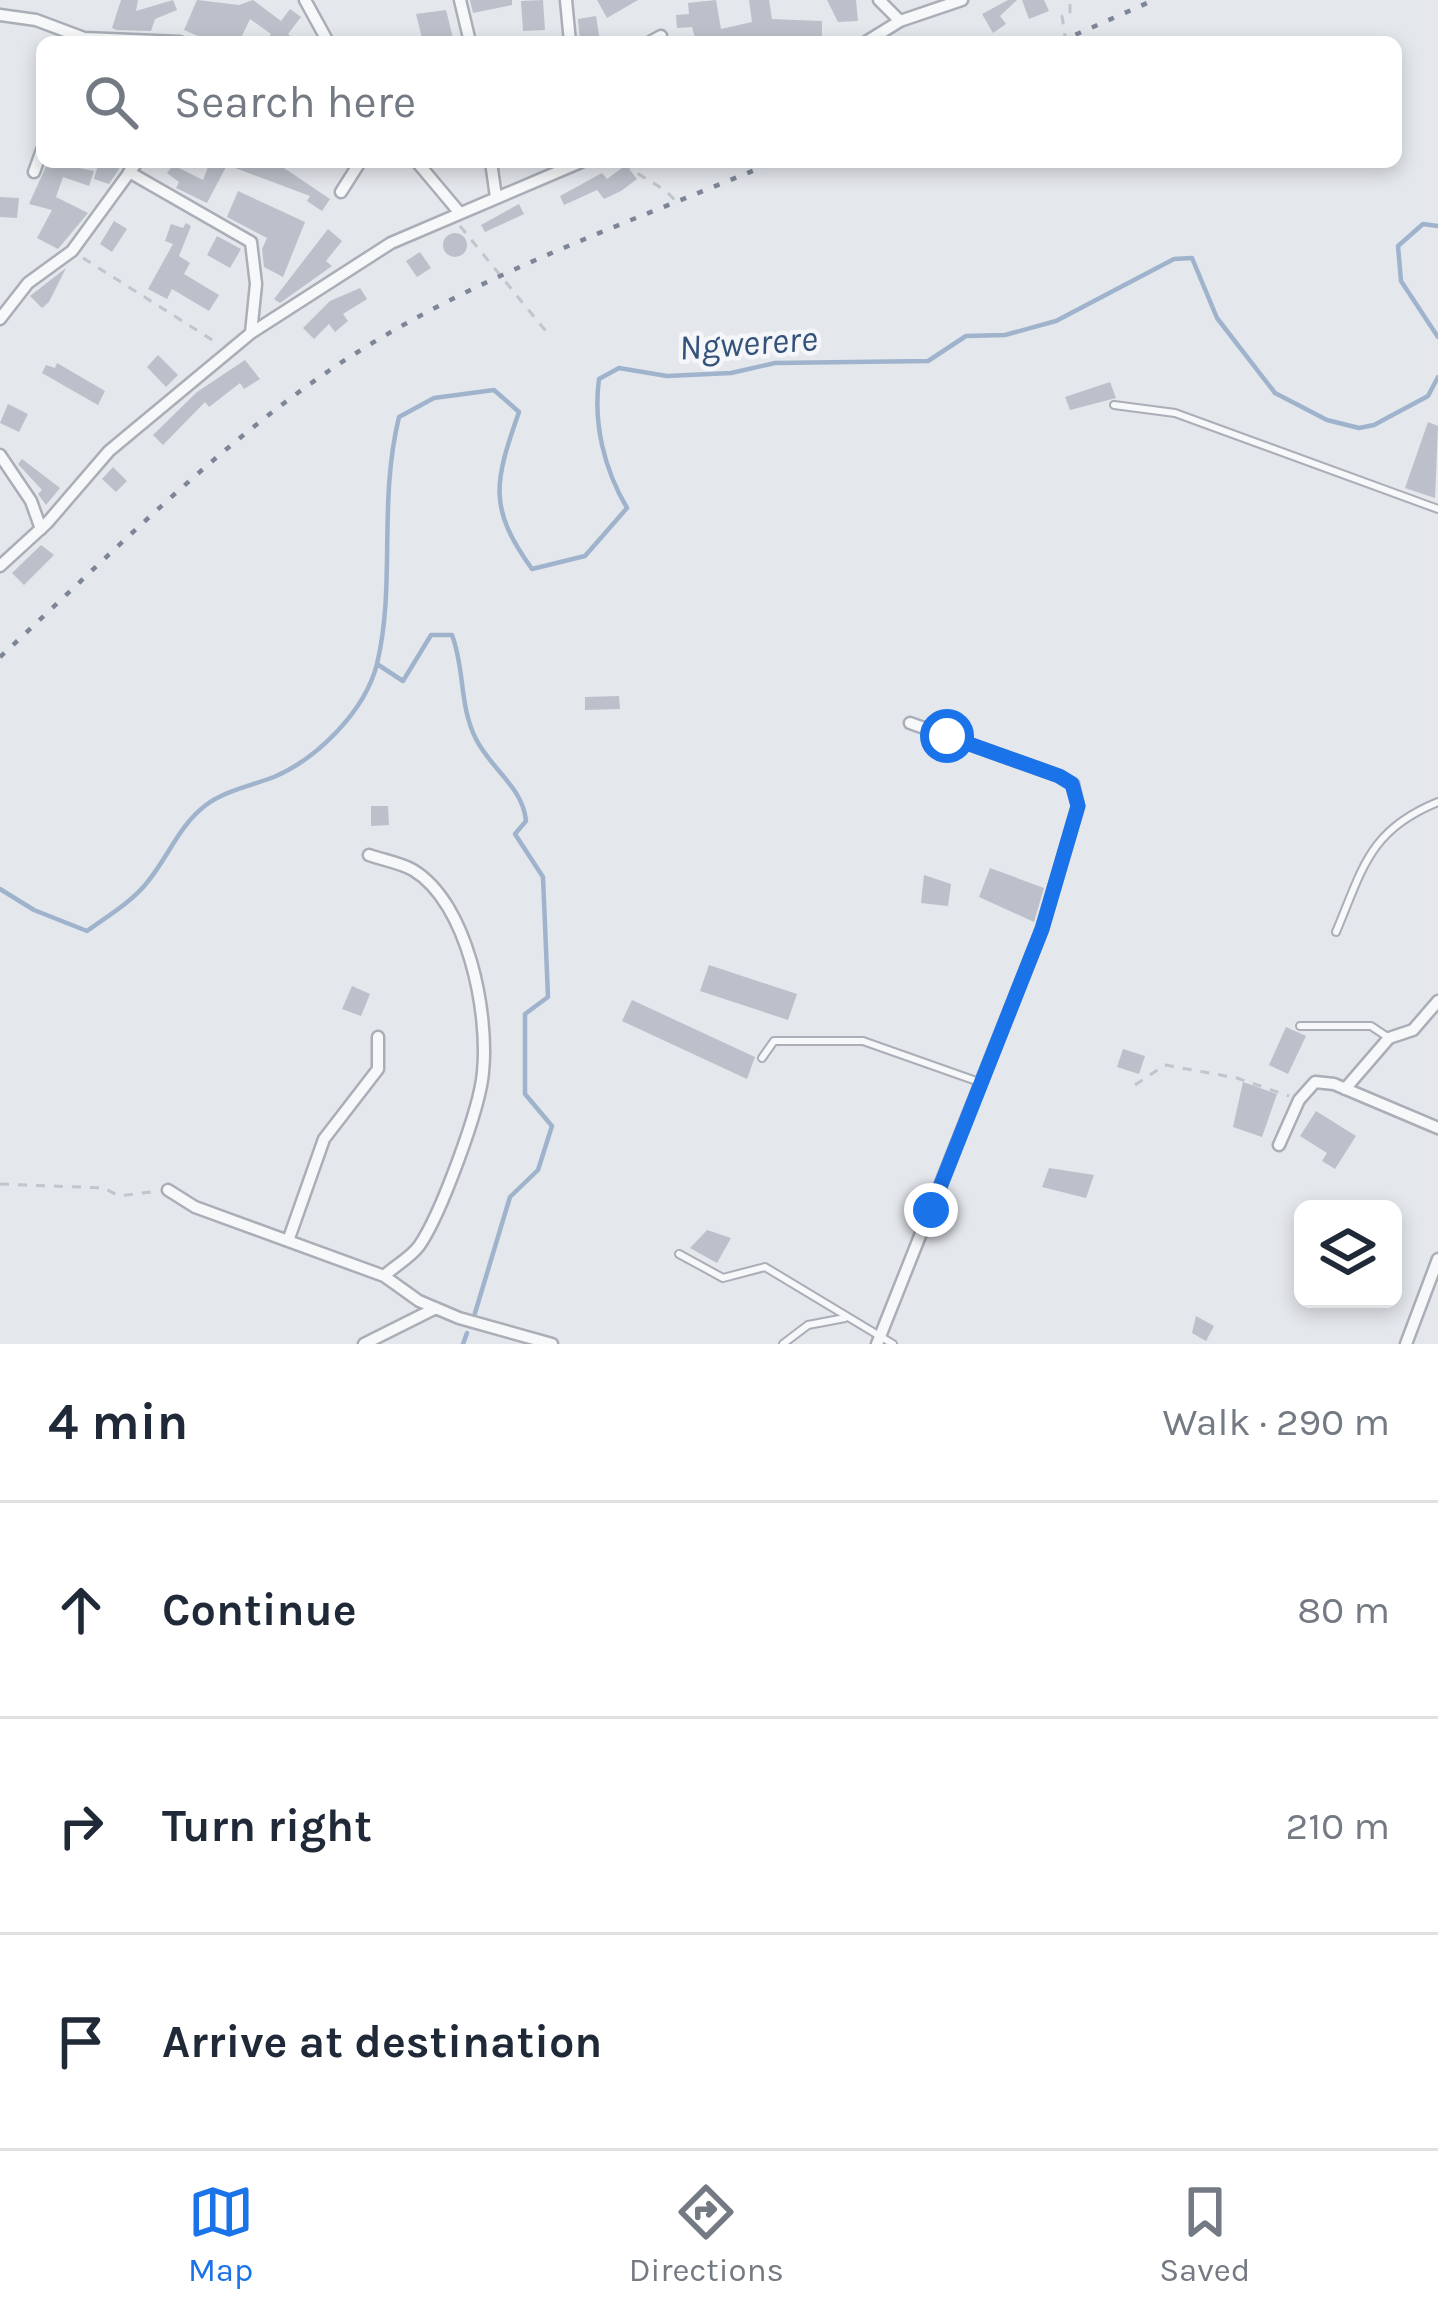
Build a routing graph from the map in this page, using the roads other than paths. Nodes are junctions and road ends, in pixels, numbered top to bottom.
1 (305, 0) edge
2 (460, 0) edge
3 (566, 0) edge
4 (879, 0) edge
5 (962, 0) edge
6 (0, 15) edge
7 (900, 21) junction
8 (74, 36) edge
9 (325, 36) edge
10 (469, 36) edge
11 (569, 36) edge
12 (876, 36) edge
13 (36, 167) edge
14 (132, 168) edge
15 (135, 168) edge
16 (356, 168) edge
17 (422, 168) edge
18 (492, 168) edge
19 (566, 168) edge
20 (34, 172) dead end
21 (341, 192) dead end
22 (496, 197) junction
23 (456, 213) junction
24 (0, 319) edge
25 (250, 333) junction
26 (1114, 405) dead end
27 (0, 455) edge
28 (1438, 509) edge
29 (41, 529) junction
30 (0, 566) edge
31 (910, 723) dead end
32 (1438, 802) edge
33 (369, 855) dead end
34 (1336, 932) dead end
35 (1438, 1000) edge
36 (1300, 1026) dead end
37 (378, 1037) dead end
38 (1389, 1037) junction
39 (762, 1058) dead end
40 (982, 1083) junction
41 (1345, 1089) junction
42 (1438, 1128) edge
43 (1279, 1145) dead end
44 (168, 1190) road end
45 (288, 1241) junction
46 (679, 1254) dead end
47 (1438, 1259) edge
48 (384, 1276) junction
49 (437, 1308) junction
50 (849, 1318) junction
51 (879, 1341) edge
52 (364, 1344) edge
53 (553, 1344) edge
54 (783, 1344) edge
55 (893, 1344) edge
56 (1406, 1344) edge

1 - 9 street
2 - 10 street
3 - 11 street
4 - 7 street
5 - 7 street
6 - 8 street
7 - 12 street
13 - 20 street
14 - 24 street
15 - 25 street
16 - 21 street
17 - 23 street
18 - 22 street
19 - 22 street
22 - 23 street
23 - 25 street
25 - 29 street
26 - 28 lane
27 - 29 street
29 - 30 street
31 - 40 street
32 - 34 lane
33 - 48 street
35 - 38 street
36 - 38 lane
37 - 45 street
38 - 41 street
39 - 40 lane
40 - 51 street
41 - 42 street
41 - 43 street
44 - 45 street
45 - 48 street
46 - 50 lane
47 - 56 street
48 - 49 street
49 - 52 street
49 - 53 street
50 - 51 lane
50 - 54 lane
51 - 55 lane

